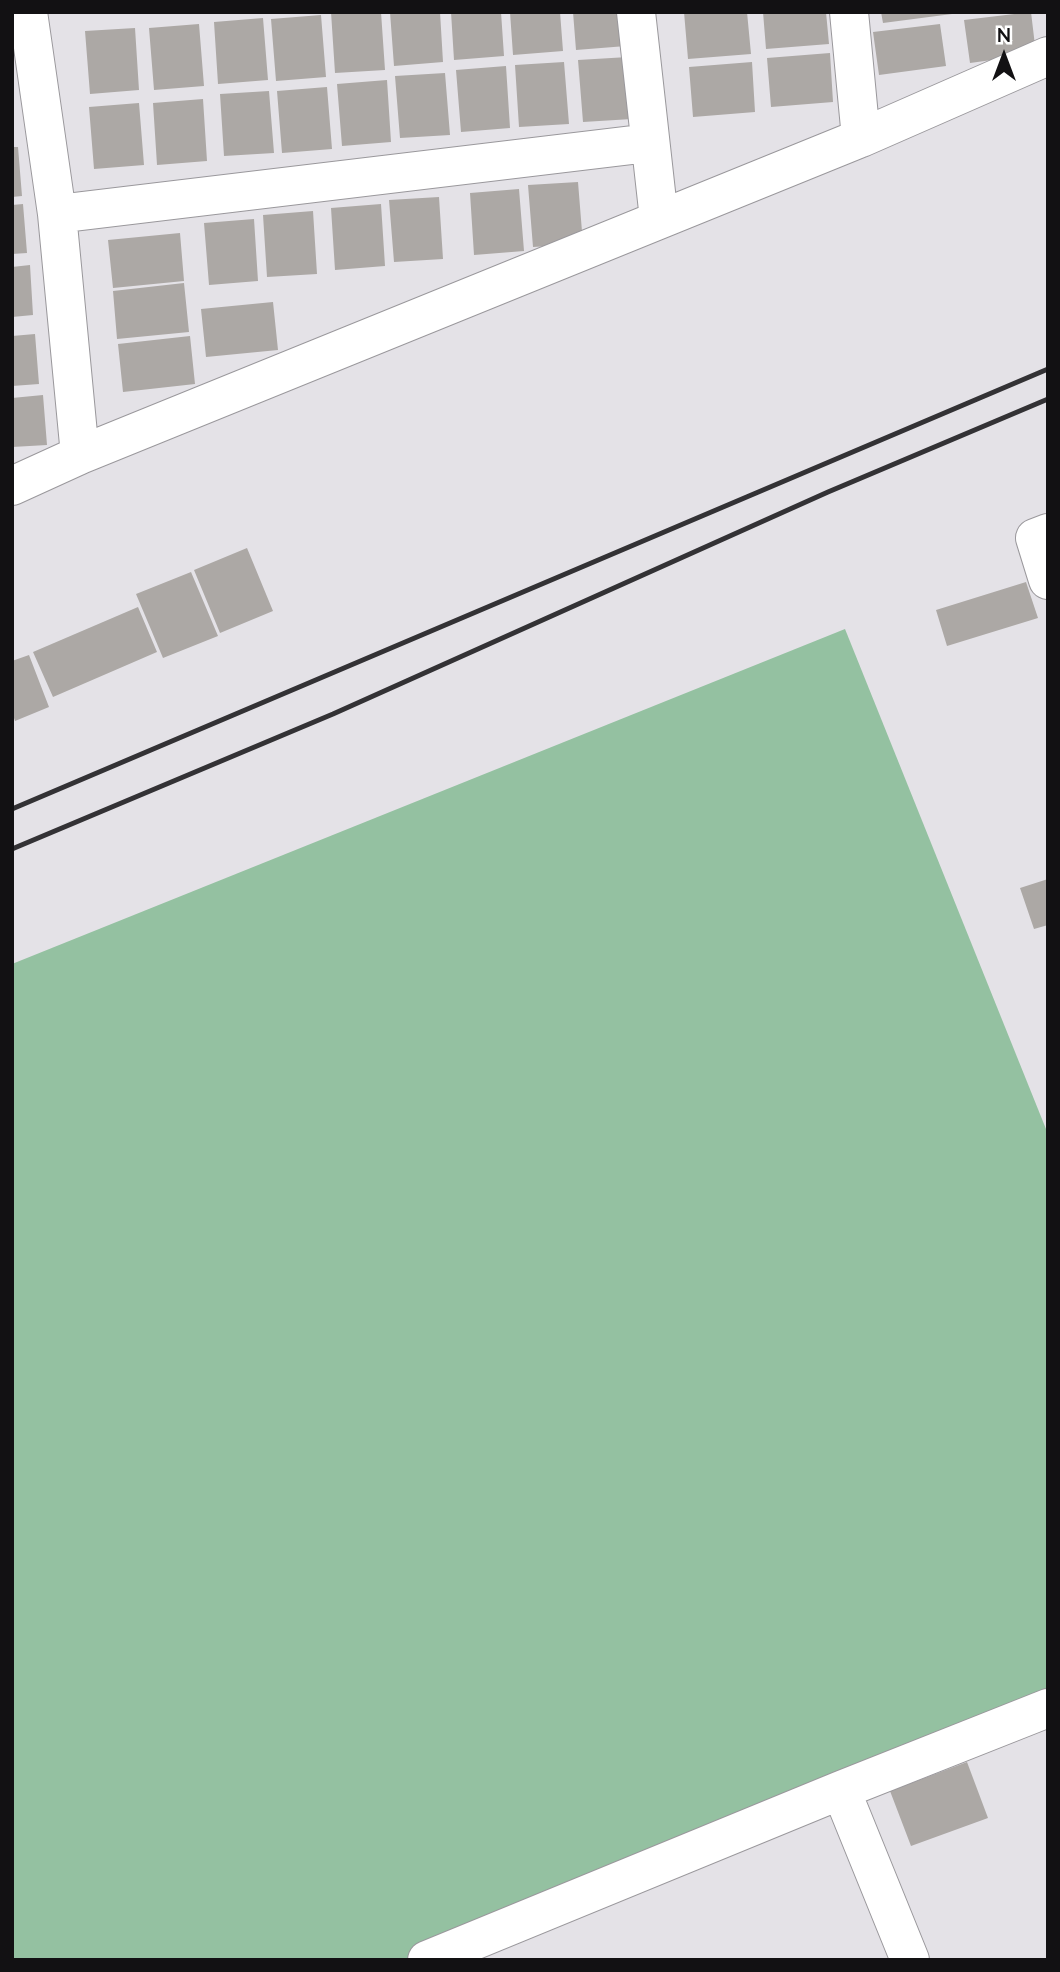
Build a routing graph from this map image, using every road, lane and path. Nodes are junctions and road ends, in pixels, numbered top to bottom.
1 (28, 12) edge
2 (636, 12) edge
3 (849, 12) edge
4 (1048, 56) edge
5 (861, 138) junction
6 (649, 143) junction
7 (57, 214) junction
8 (659, 219) junction
9 (80, 455) junction
10 (12, 486) edge
11 (1048, 533) edge
12 (1048, 580) edge
13 (1045, 1719) edge
14 (841, 1790) junction
15 (441, 1957) edge
16 (910, 1960) edge

1 - 7 street
2 - 6 street
3 - 5 street
4 - 5 street
5 - 8 street
6 - 7 street
6 - 8 street
7 - 9 street
8 - 9 street
9 - 10 street
11 - 12 street
13 - 14 street
14 - 15 street
14 - 16 street

